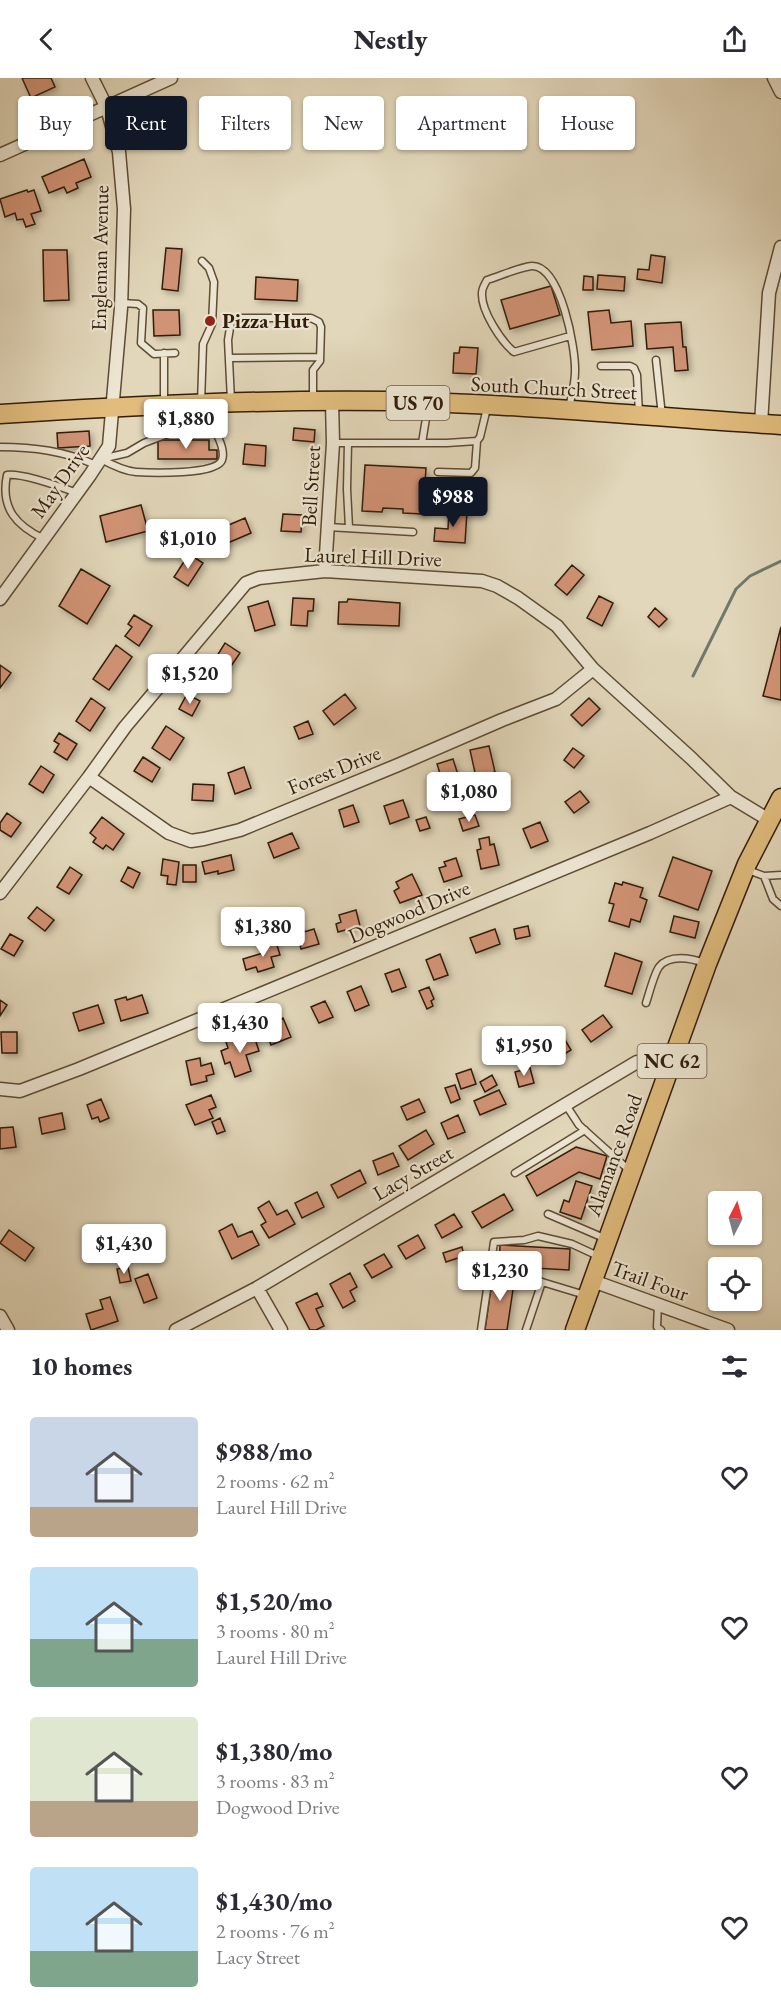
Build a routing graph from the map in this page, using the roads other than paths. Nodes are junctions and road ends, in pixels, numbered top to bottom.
1 (92, 78) edge
2 (171, 78) edge
3 (774, 78) edge
4 (781, 92) edge
5 (133, 96) edge
6 (105, 104) edge
7 (105, 109) edge
8 (118, 150) edge
9 (0, 155) edge
10 (781, 247) edge
11 (202, 261) dead end
12 (121, 303) junction
13 (570, 336) junction
14 (175, 353) dead end
15 (164, 354) junction
16 (320, 357) junction
17 (229, 358) junction
18 (656, 360) dead end
19 (601, 366) dead end
20 (312, 402) junction
21 (332, 402) junction
22 (217, 403) junction
23 (429, 403) junction
24 (164, 405) junction
25 (487, 406) junction
26 (113, 408) junction
27 (569, 410) junction
28 (0, 414) edge
29 (639, 415) junction
30 (662, 417) junction
31 (212, 424) junction
32 (761, 424) junction
33 (781, 425) edge
34 (477, 441) junction
35 (333, 443) junction
36 (348, 443) junction
37 (422, 443) junction
38 (0, 447) edge
39 (98, 462) junction
40 (438, 472) dead end
41 (77, 493) junction
42 (328, 526) junction
43 (349, 528) junction
44 (413, 532) dead end
45 (44, 538) junction
46 (325, 571) junction
47 (0, 599) edge
48 (593, 669) junction
49 (90, 777) junction
50 (730, 797) junction
51 (781, 798) edge
52 (769, 820) junction
53 (745, 869) junction
54 (781, 874) edge
55 (764, 876) junction
56 (0, 893) edge
57 (781, 906) edge
58 (707, 964) junction
59 (646, 1003) dead end
60 (672, 1062) junction
61 (0, 1089) edge
62 (566, 1105) junction
63 (585, 1130) junction
64 (515, 1173) dead end
65 (632, 1173) junction
66 (548, 1214) dead end
67 (608, 1240) junction
68 (601, 1258) junction
69 (491, 1268) junction
70 (542, 1282) junction
71 (257, 1288) junction
72 (590, 1289) junction
73 (658, 1305) junction
74 (0, 1316) edge
75 (659, 1329) edge
76 (723, 1329) edge
77 (8, 1330) edge
78 (176, 1330) edge
79 (280, 1330) edge
80 (480, 1330) edge
81 (526, 1330) edge
82 (575, 1330) edge

1 - 6 street, Engleman Avenue
2 - 5 street
3 - 4 street
7 - 9 street
8 - 12 street, Engleman Avenue
10 - 32 street
11 - 22 lane
12 - 15 lane
12 - 26 street, Engleman Avenue
13 - 13 lane
13 - 27 lane
14 - 15 lane
15 - 24 lane
16 - 17 lane
16 - 17 lane
16 - 20 lane
17 - 22 lane
18 - 30 lane
19 - 29 lane
20 - 21 main road, South Church Street / US 70
20 - 22 main road, South Church Street / US 70
21 - 23 main road, South Church Street / US 70
21 - 35 street, Bell Street
22 - 24 main road, South Church Street / US 70
22 - 31 lane
23 - 25 main road, South Church Street / US 70
23 - 37 lane
24 - 26 main road, South Church Street / US 70
25 - 27 main road, South Church Street / US 70
25 - 34 lane
26 - 28 main road, South Church Street / US 70
26 - 39 street, May Drive
27 - 29 main road, South Church Street / US 70
29 - 30 main road, South Church Street / US 70
30 - 32 main road, South Church Street / US 70
31 - 39 lane
31 - 39 lane
32 - 33 main road, South Church Street / US 70
34 - 37 lane
34 - 40 lane
35 - 36 lane
35 - 42 street, Bell Street
36 - 37 lane
36 - 43 lane
38 - 39 lane
39 - 41 street, May Drive
41 - 45 street, May Drive
41 - 45 lane
42 - 43 lane
42 - 46 street, Bell Street
43 - 44 lane
45 - 47 street, May Drive
46 - 48 street, Laurel Hill Drive
46 - 49 street, Laurel Hill Drive
48 - 49 street, Forest Drive
48 - 50 street, Laurel Hill Drive
49 - 56 street, Laurel Hill Drive
50 - 52 street, Laurel Hill Drive
50 - 61 street, Dogwood Drive
51 - 52 main road, Alamance Road / NC 62
52 - 53 main road, Alamance Road / NC 62
53 - 55 lane
53 - 58 main road, Alamance Road / NC 62
54 - 55 lane
55 - 57 lane
58 - 59 lane
58 - 60 main road, Alamance Road / NC 62
60 - 62 street, Lacy Street
60 - 65 main road, Alamance Road / NC 62
62 - 63 lane
62 - 71 street, Lacy Street
63 - 64 lane
63 - 65 lane
65 - 67 main road, Alamance Road / NC 62
66 - 67 lane
67 - 68 main road, Alamance Road / NC 62
68 - 69 lane
68 - 72 main road, Alamance Road / NC 62
69 - 70 lane
69 - 80 lane
70 - 72 lane
70 - 81 lane
71 - 78 street, Lacy Street
71 - 79 street
72 - 73 street, Trail Four
72 - 82 main road, Alamance Road / NC 62
73 - 75 lane
73 - 76 street, Trail Four
74 - 77 street

